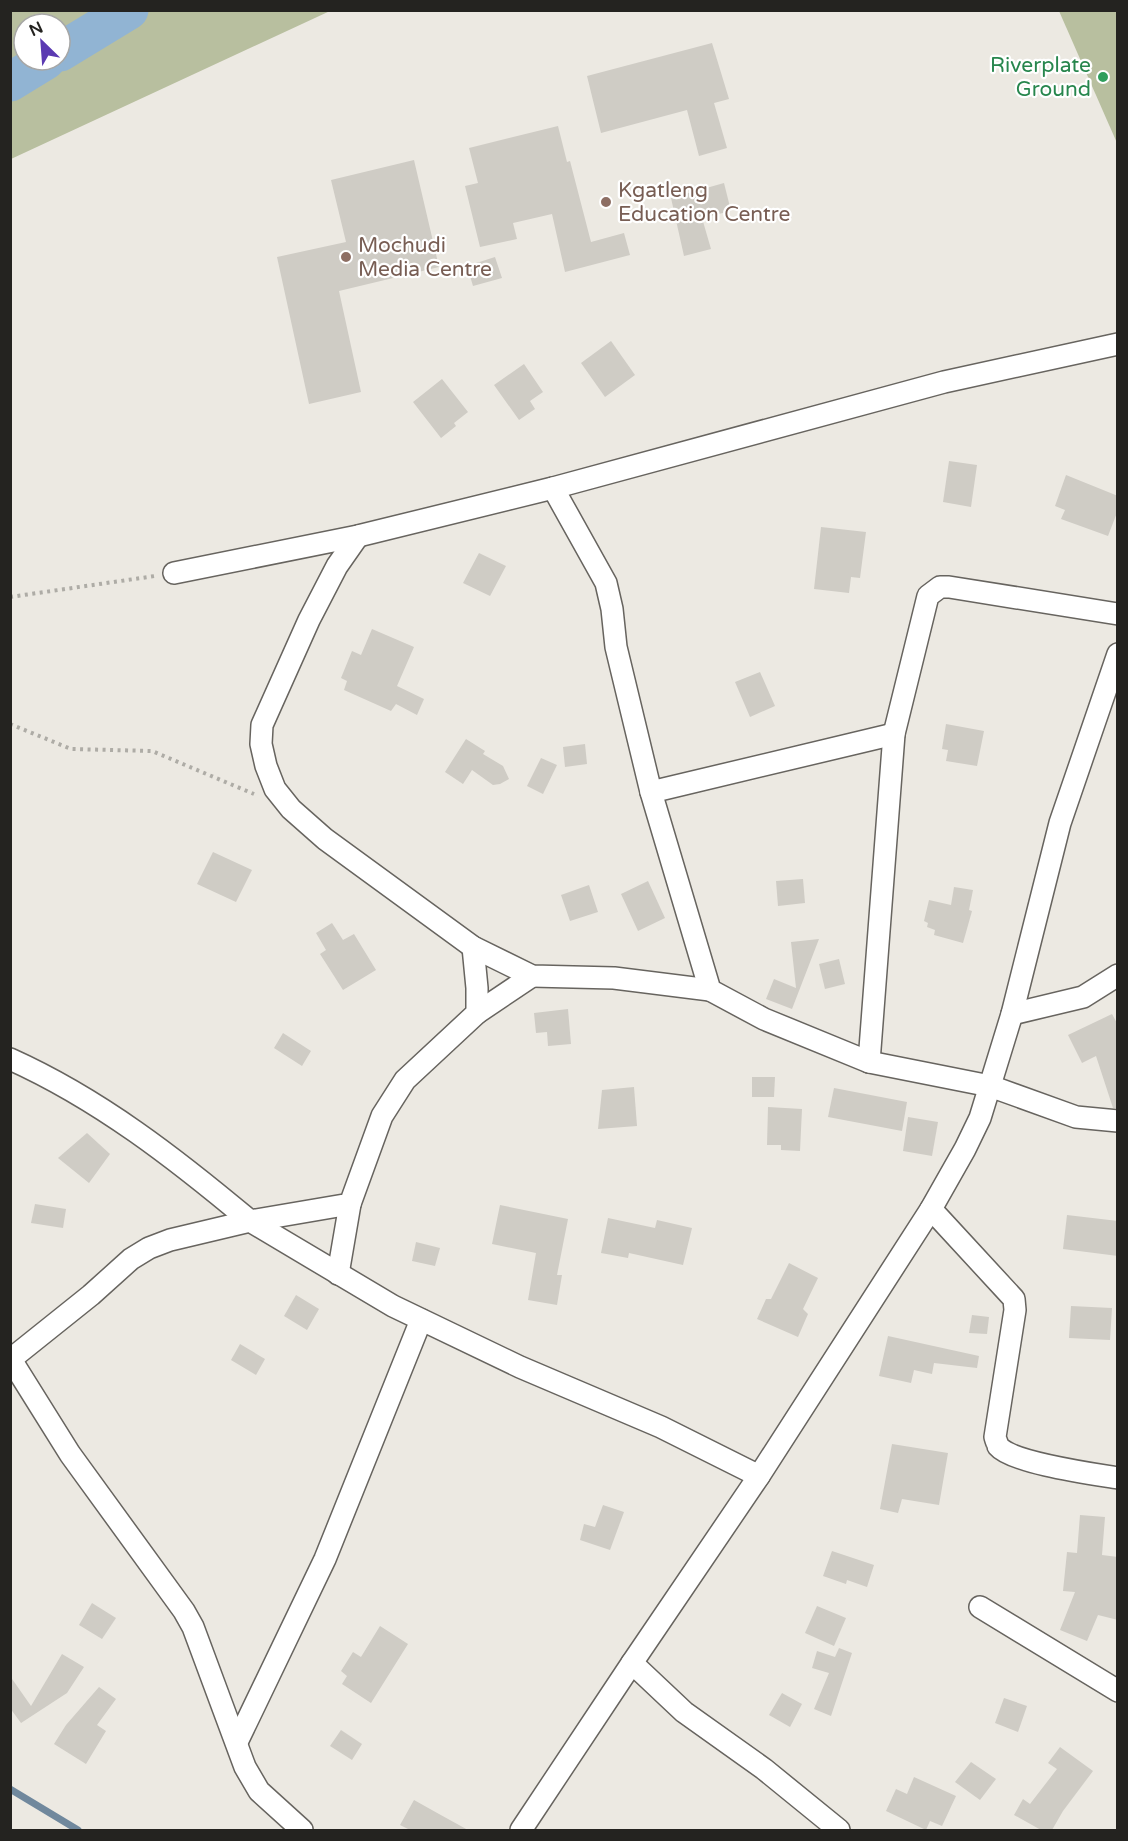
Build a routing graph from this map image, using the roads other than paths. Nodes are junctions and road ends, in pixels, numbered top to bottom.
1 (1118, 344) edge
2 (553, 488) junction
3 (358, 536) junction
4 (174, 573) road end
5 (1118, 614) edge
6 (1118, 654) edge
7 (894, 734) junction
8 (651, 792) junction
9 (473, 947) junction
10 (1118, 975) edge
11 (532, 976) junction
12 (710, 990) junction
13 (477, 1013) junction
14 (1012, 1014) junction
15 (10, 1059) edge
16 (868, 1062) junction
17 (990, 1086) junction
18 (1076, 1117) junction
19 (1118, 1121) edge
20 (1118, 1136) edge
21 (350, 1204) junction
22 (931, 1209) junction
23 (250, 1221) junction
24 (338, 1275) junction
25 (422, 1320) junction
26 (11, 1359) edge
27 (759, 1476) junction
28 (1118, 1478) edge
29 (980, 1607) dead end
30 (632, 1663) junction
31 (1118, 1691) edge
32 (237, 1742) junction
33 (302, 1830) edge
34 (521, 1830) edge
35 (839, 1830) edge

1 - 2 street
2 - 3 street
2 - 8 street
3 - 4 street
3 - 9 street
5 - 7 street
6 - 14 street
7 - 8 street
7 - 16 street
8 - 12 street
9 - 11 street
9 - 13 street
10 - 14 street
11 - 12 street
11 - 13 street
12 - 16 street
13 - 21 street
14 - 17 street
15 - 23 street
16 - 17 street
17 - 18 street
17 - 22 street
18 - 19 street
18 - 20 street
21 - 23 street
21 - 24 street
22 - 27 street
22 - 28 street
23 - 24 street
23 - 26 street
24 - 25 street
25 - 27 street
25 - 32 street
26 - 32 street
27 - 30 street
29 - 31 street
30 - 34 street
30 - 35 street
32 - 33 street

